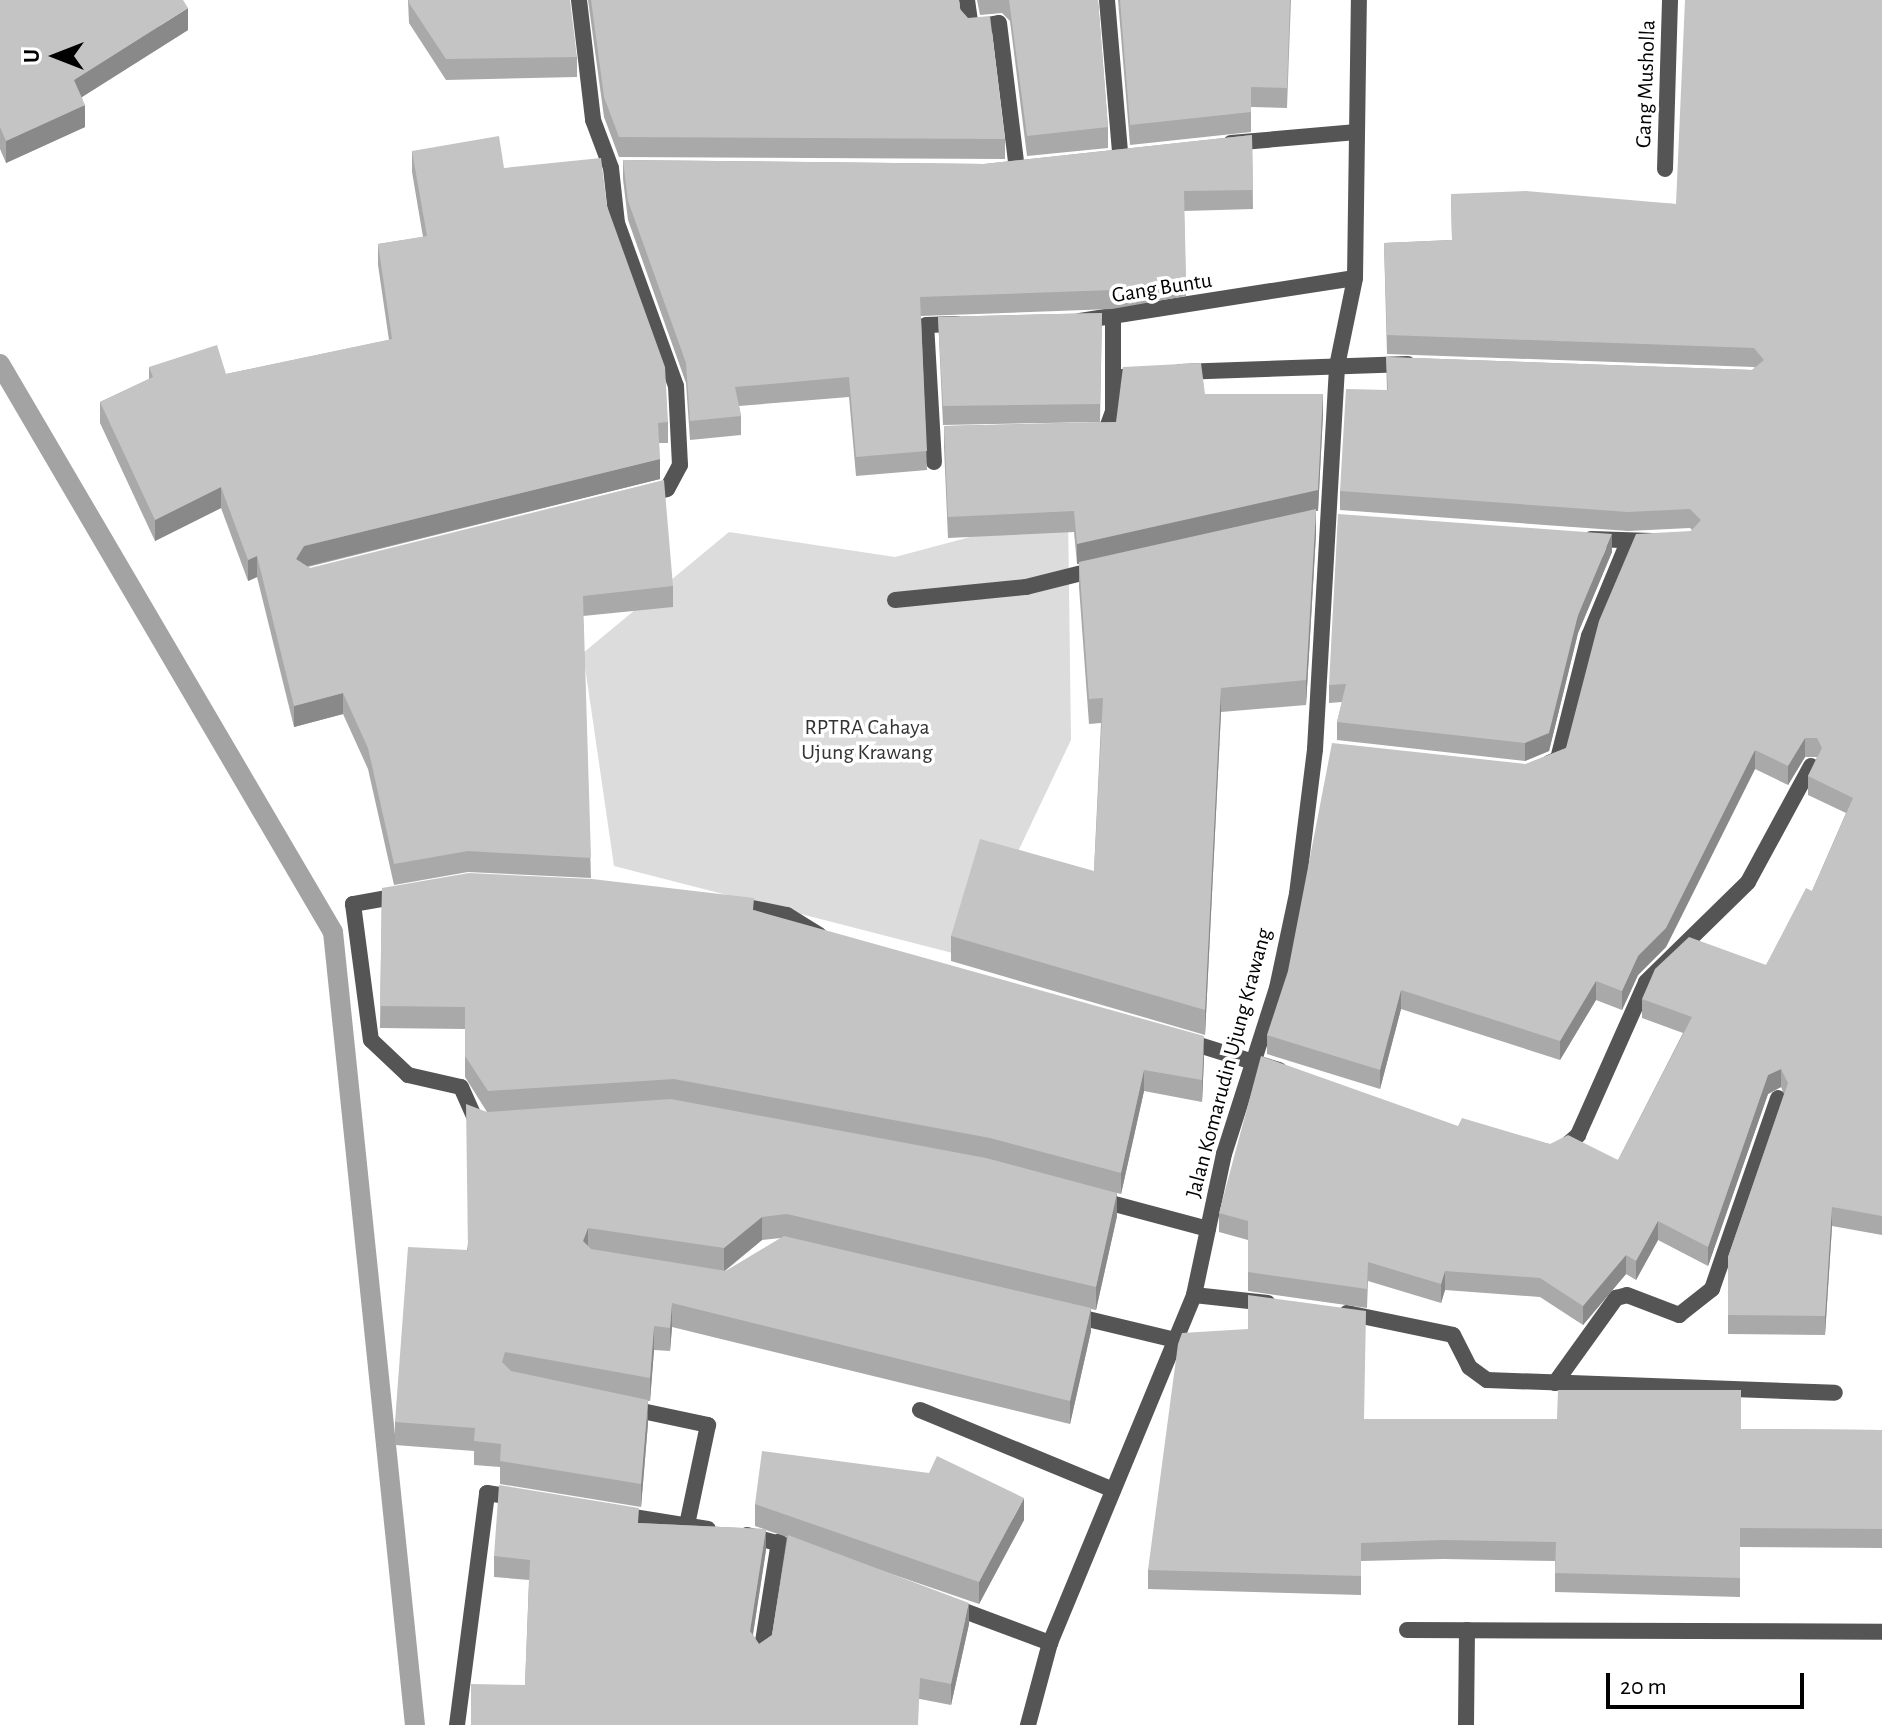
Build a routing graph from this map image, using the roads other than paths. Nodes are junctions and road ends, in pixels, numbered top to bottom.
1 (579, 0) edge
2 (967, 0) edge
3 (1107, 0) edge
4 (1359, 0) edge
5 (1670, 0) edge
6 (1357, 132) junction
7 (1215, 145) edge
8 (1120, 154) edge
9 (1665, 169) dead end
10 (995, 171) edge
11 (1355, 278) junction
12 (1113, 320) junction
13 (1066, 321) edge
14 (973, 324) edge
15 (1431, 364) edge
16 (1337, 366) junction
17 (1113, 378) junction
18 (1088, 438) edge
19 (934, 462) dead end
20 (622, 500) edge
21 (1568, 538) edge
22 (1674, 540) edge
23 (1628, 542) junction
24 (1112, 565) edge
25 (895, 600) dead end
26 (1811, 766) edge
27 (1527, 772) edge
28 (425, 891) edge
29 (717, 901) edge
30 (844, 946) edge
31 (1166, 1035) edge
32 (1253, 1062) junction
33 (1297, 1076) edge
34 (1778, 1098) edge
35 (494, 1124) edge
36 (1540, 1152) edge
37 (1076, 1193) edge
38 (1208, 1229) junction
39 (1194, 1295) junction
40 (1288, 1306) edge
41 (1048, 1310) edge
42 (1328, 1312) edge
43 (1171, 1339) junction
44 (1555, 1383) junction
45 (1835, 1393) dead end
46 (603, 1403) edge
47 (920, 1410) dead end
48 (1113, 1490) junction
49 (533, 1501) edge
50 (595, 1510) edge
51 (687, 1525) junction
52 (779, 1541) junction
53 (821, 1557) edge
54 (936, 1600) edge
55 (1407, 1630) dead end
56 (1467, 1630) junction
57 (1882, 1632) edge
58 (1050, 1643) junction
59 (761, 1654) edge
60 (457, 1725) edge
61 (1028, 1725) edge
62 (1466, 1725) edge

1 - 20 street
2 - 10 street
3 - 8 street
4 - 6 street, Jalan Komarudin Ujung Krawang
5 - 9 street, Gang Musholla
6 - 7 street
6 - 11 street, Jalan Komarudin Ujung Krawang
11 - 12 street, Gang Buntu
11 - 16 street, Jalan Komarudin Ujung Krawang
12 - 13 street, Gang Buntu
12 - 17 street
14 - 19 street
15 - 16 street
16 - 17 street
16 - 32 street, Jalan Komarudin Ujung Krawang
17 - 18 street
21 - 23 street
22 - 23 street
23 - 27 street
24 - 25 street
26 - 36 street
28 - 35 street
29 - 30 street
31 - 32 street
32 - 33 street
32 - 38 street, Jalan Komarudin Ujung Krawang
34 - 44 street
37 - 38 street
38 - 39 street, Jalan Komarudin Ujung Krawang
39 - 40 street
39 - 43 street, Jalan Komarudin Ujung Krawang
41 - 43 street
42 - 44 street
43 - 48 street, Jalan Komarudin Ujung Krawang
44 - 45 street
46 - 51 street
47 - 48 street
48 - 58 street, Jalan Komarudin Ujung Krawang
49 - 60 street
50 - 51 street
51 - 52 street
52 - 53 street
52 - 59 street
54 - 58 street
55 - 56 street
56 - 57 street
56 - 62 street
58 - 61 street, Jalan Komarudin Ujung Krawang

